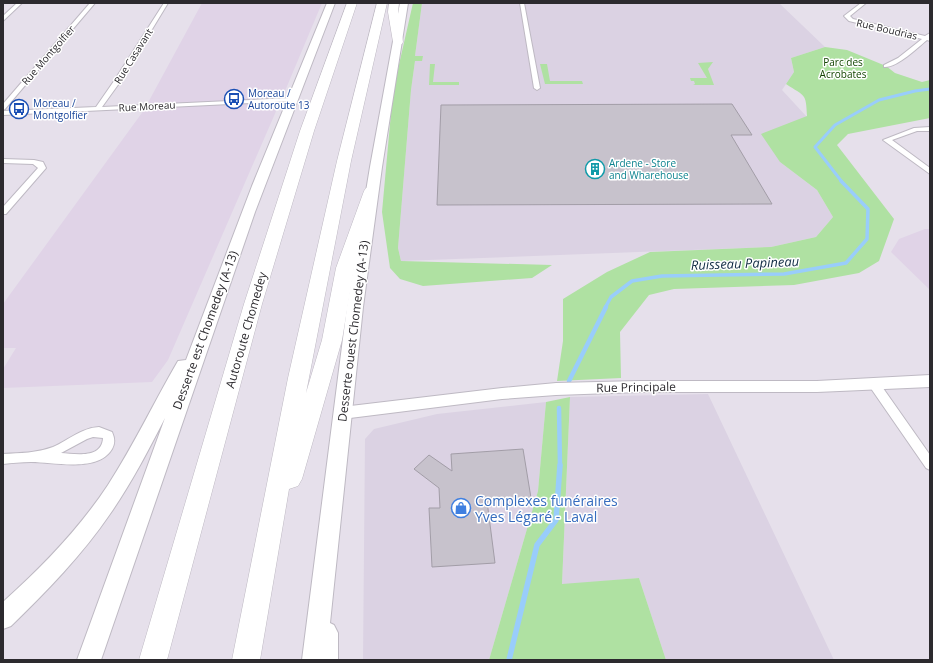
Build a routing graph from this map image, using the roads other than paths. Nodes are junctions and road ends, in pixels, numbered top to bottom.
1 (20, 3) edge
2 (93, 3) edge
3 (166, 3) edge
4 (331, 3) edge
5 (352, 3) edge
6 (382, 3) edge
7 (394, 3) edge
8 (404, 3) edge
9 (522, 3) edge
10 (864, 3) edge
11 (4, 18) edge
12 (929, 37) edge
13 (398, 42) junction
14 (886, 66) dead end
15 (537, 88) dead end
16 (291, 100) junction
17 (3, 108) edge
18 (98, 108) junction
19 (3, 113) edge
20 (930, 129) edge
21 (3, 161) edge
22 (930, 172) edge
23 (371, 191) junction
24 (3, 212) edge
25 (207, 324) junction
26 (930, 381) edge
27 (874, 384) junction
28 (342, 413) junction
29 (30, 457) junction
30 (3, 458) edge
31 (930, 465) edge
32 (325, 567) junction
33 (262, 572) junction
34 (3, 618) edge
35 (89, 660) edge
36 (153, 660) edge
37 (246, 660) edge
38 (314, 660) edge
39 (326, 660) edge

1 - 11 street
2 - 17 street, Rue Montgolfier
3 - 18 street, Rue Casavant
4 - 16 main road, Desserte est Chomedey (A-13)
5 - 36 highway, Autoroute Chomedey
6 - 33 highway
7 - 13 highway
8 - 13 main road, Desserte ouest Chomedey (A-13)
9 - 15 street
10 - 12 street, Rue Boudrias
12 - 14 street
13 - 23 main road, Desserte ouest Chomedey (A-13)
16 - 18 street, Rue Moreau
16 - 25 main road, Desserte est Chomedey (A-13)
18 - 19 street, Rue Moreau
20 - 22 street
21 - 24 street
23 - 28 main road, Desserte ouest Chomedey (A-13)
23 - 33 highway
25 - 34 main road
25 - 35 main road, Desserte est Chomedey (A-13)
26 - 27 street, Rue Principale
27 - 28 street, Rue Principale
27 - 31 street
28 - 32 main road, Desserte ouest Chomedey (A-13)
29 - 29 street
29 - 30 street
32 - 38 main road, Desserte ouest Chomedey (A-13)
32 - 39 main road
33 - 37 highway

